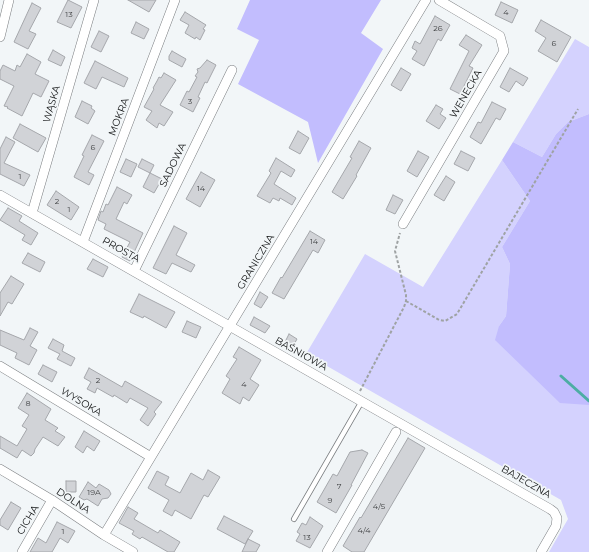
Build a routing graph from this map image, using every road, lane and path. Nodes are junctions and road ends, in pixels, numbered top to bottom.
1 (9, 0) edge
2 (94, 0) edge
3 (175, 0) edge
4 (426, 0) edge
5 (439, 0) edge
6 (0, 37) edge
7 (232, 70) dead end
8 (578, 109) dead end
9 (0, 195) edge
10 (32, 213) junction
11 (403, 224) joint
12 (83, 242) junction
13 (134, 271) junction
14 (406, 302) junction
15 (230, 326) junction
16 (0, 366) edge
17 (359, 399) junction
18 (396, 432) dead end
19 (151, 457) junction
20 (0, 470) edge
21 (489, 474) joint
22 (52, 500) junction
23 (294, 519) dead end
24 (104, 535) junction
25 (22, 552) edge
26 (133, 552) edge
27 (327, 552) edge
28 (541, 552) edge

1 - 6 street
2 - 10 street, WĄSKA
3 - 12 street, MOKRA
4 - 15 street, GRANICZNA
5 - 11 street, WENECKA
7 - 13 street, SADOWA
8 - 14 path
9 - 10 street, PROSTA
10 - 12 street, PROSTA
11 - 14 path
12 - 13 street, PROSTA
13 - 15 street, PROSTA
14 - 17 path
15 - 17 street, BAŚNIOWA
15 - 19 street, GRANICZNA
16 - 19 street, WYSOKA
17 - 21 street, BAŚNIOWA
17 - 23 lane
18 - 27 street
19 - 24 street, GRANICZNA
20 - 22 street, DOLNA
21 - 28 street, BAJECZNA
22 - 24 street, DOLNA
22 - 25 street, CICHA
24 - 26 street, DOLNA

